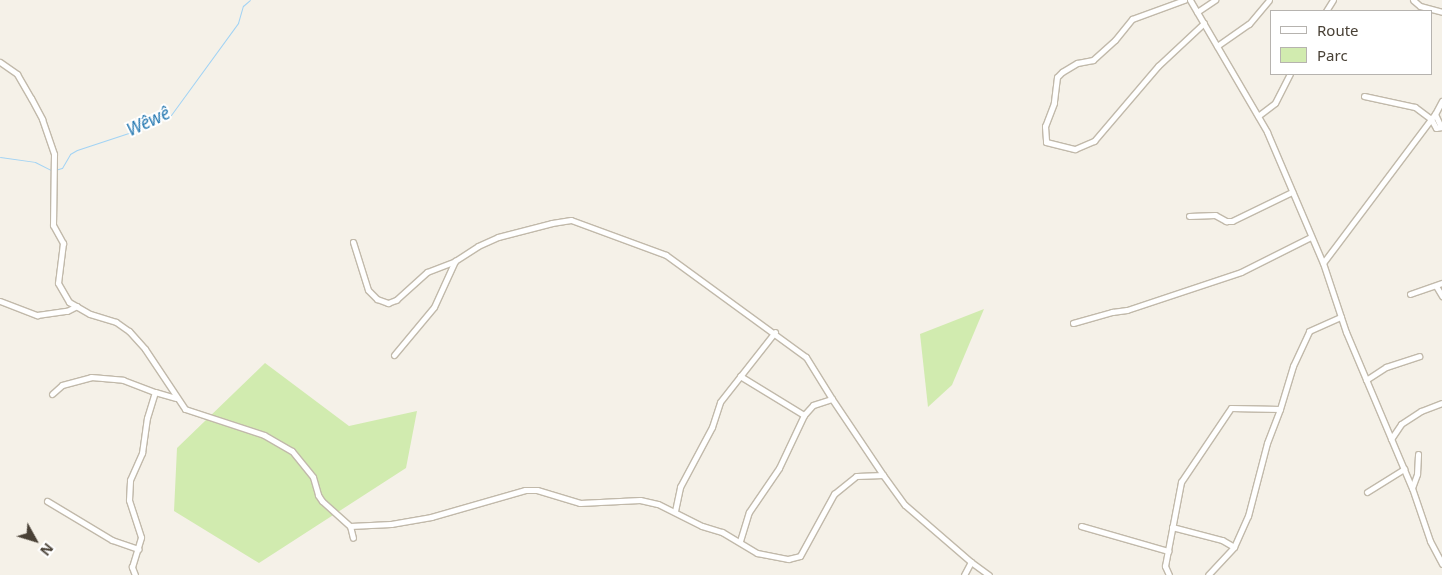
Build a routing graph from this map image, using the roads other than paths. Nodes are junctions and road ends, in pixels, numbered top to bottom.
1 (1184, 0) edge
2 (1190, 0) edge
3 (1215, 0) edge
4 (1268, 0) edge
5 (1416, 1) edge
6 (1197, 12) junction
7 (1442, 12) edge
8 (1204, 23) junction
9 (1217, 46) junction
10 (0, 62) edge
11 (1289, 75) edge
12 (1364, 96) dead end
13 (1442, 101) edge
14 (1435, 114) junction
15 (1258, 116) junction
16 (1431, 120) junction
17 (1441, 127) edge
18 (1292, 192) junction
19 (1189, 216) dead end
20 (1311, 237) junction
21 (353, 242) dead end
22 (455, 261) junction
23 (1323, 263) junction
24 (1442, 283) edge
25 (1436, 286) junction
26 (1410, 294) dead end
27 (1442, 296) edge
28 (0, 301) edge
29 (77, 306) junction
30 (1341, 316) junction
31 (1073, 324) dead end
32 (775, 332) junction
33 (394, 355) dead end
34 (1419, 356) dead end
35 (740, 376) junction
36 (1366, 380) junction
37 (155, 392) junction
38 (52, 394) dead end
39 (176, 398) junction
40 (832, 400) junction
41 (1442, 403) edge
42 (1280, 409) junction
43 (804, 415) junction
44 (1391, 439) junction
45 (1418, 454) dead end
46 (1404, 468) junction
47 (883, 475) junction
48 (1412, 488) junction
49 (1367, 492) dead end
50 (47, 501) dead end
51 (675, 511) junction
52 (350, 526) junction
53 (1081, 526) dead end
54 (1172, 527) junction
55 (353, 538) dead end
56 (740, 541) junction
57 (1234, 547) junction
58 (138, 549) junction
59 (1168, 551) junction
60 (971, 562) junction
61 (1442, 563) edge
62 (135, 575) edge
63 (964, 575) edge
64 (989, 575) edge
65 (1169, 575) edge
66 (1208, 575) edge

1 - 8 street
2 - 6 street
3 - 6 street
4 - 9 street
5 - 7 street
6 - 8 street
8 - 9 street
9 - 15 street
10 - 29 street
11 - 15 street
12 - 16 street
13 - 14 street
14 - 16 street
14 - 17 street
15 - 18 street
16 - 17 street
16 - 23 street
18 - 19 street
18 - 20 street
20 - 23 street
20 - 31 street
21 - 22 street
22 - 32 street
22 - 33 street
23 - 30 street
24 - 25 street
25 - 26 street
25 - 27 street
28 - 29 street
29 - 39 street
30 - 36 street
30 - 42 street
32 - 35 street
32 - 40 street
34 - 36 street
35 - 43 street
35 - 51 street
36 - 44 street
37 - 38 street
37 - 39 street
37 - 58 street
39 - 52 street
40 - 43 street
40 - 47 street
41 - 44 street
42 - 54 street
42 - 57 street
43 - 56 street
44 - 46 street
45 - 48 street
46 - 48 street
46 - 49 street
47 - 56 street
47 - 60 street
48 - 61 street
50 - 58 street
51 - 52 street
51 - 56 street
52 - 55 street
53 - 59 street
54 - 57 street
54 - 59 street
57 - 66 street
58 - 62 street
59 - 65 street
60 - 63 street
60 - 64 street

